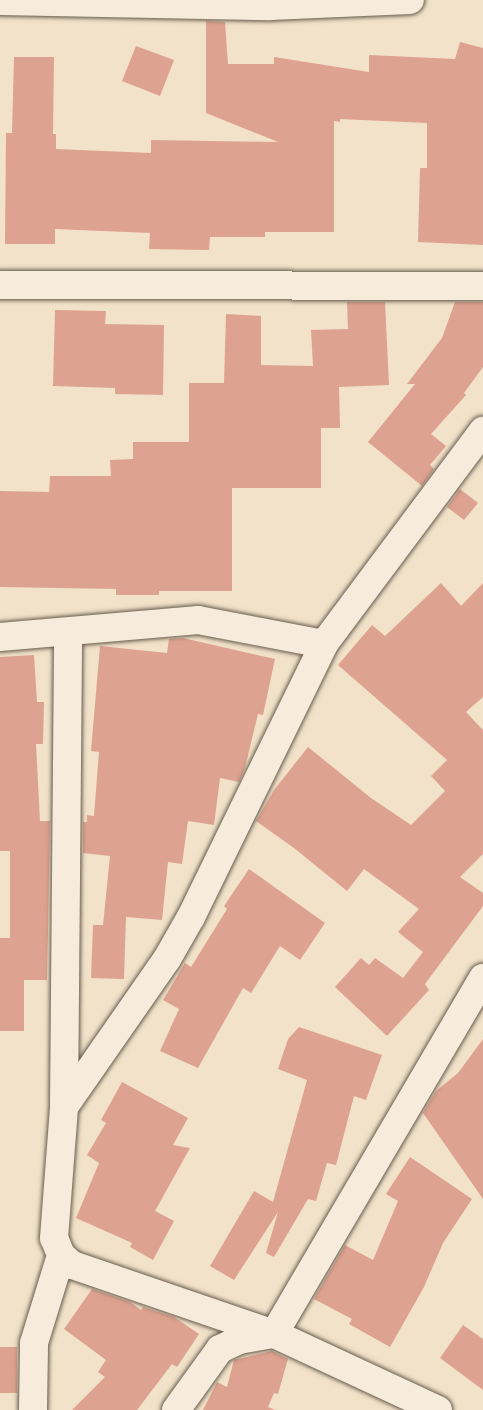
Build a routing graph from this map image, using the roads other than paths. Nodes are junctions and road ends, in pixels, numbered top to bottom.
1 (410, 0) edge
2 (0, 1) edge
3 (271, 3) edge
4 (0, 285) edge
5 (483, 286) edge
6 (483, 431) edge
7 (68, 633) junction
8 (0, 637) edge
9 (324, 644) junction
10 (483, 978) edge
11 (64, 1107) junction
12 (61, 1255) junction
13 (240, 1331) junction
14 (274, 1334) junction
15 (33, 1410) edge
16 (176, 1410) edge
17 (438, 1410) edge

1 - 3 street
2 - 3 street
4 - 5 street
6 - 9 street
7 - 8 street
7 - 9 street
7 - 11 street
9 - 11 street
10 - 14 street
11 - 12 street
12 - 13 street
12 - 15 street
13 - 14 street
13 - 16 street
14 - 17 street

